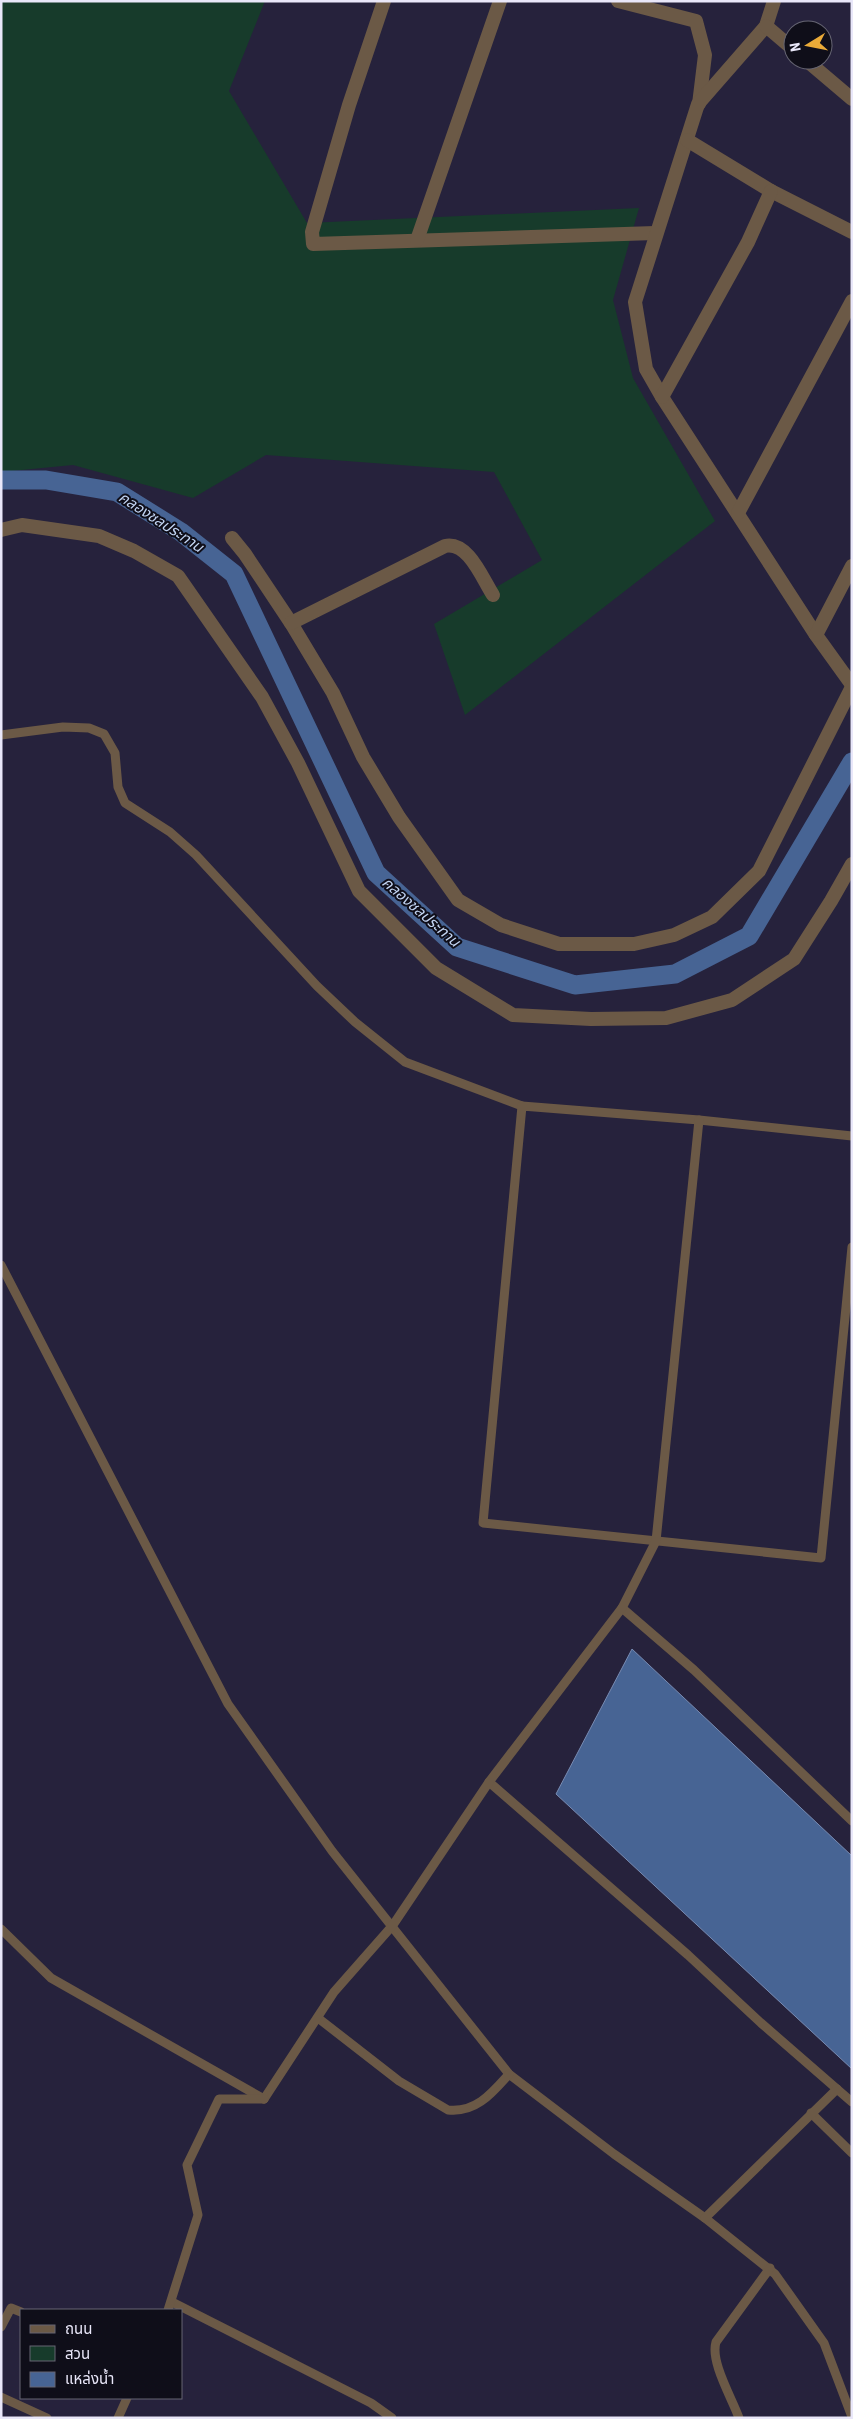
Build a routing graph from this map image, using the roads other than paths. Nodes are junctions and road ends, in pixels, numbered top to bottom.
1 (384, 1) edge
2 (500, 1) edge
3 (618, 1) edge
4 (774, 1) edge
5 (766, 26) junction
6 (783, 40) edge
7 (818, 70) edge
8 (852, 99) edge
9 (698, 104) junction
10 (687, 140) junction
11 (771, 191) junction
12 (852, 232) edge
13 (655, 233) junction
14 (417, 240) junction
15 (852, 301) edge
16 (662, 397) junction
17 (738, 513) junction
18 (1, 530) edge
19 (232, 538) dead end
20 (852, 566) edge
21 (493, 595) dead end
22 (291, 624) junction
23 (816, 635) junction
24 (852, 686) edge
25 (1, 735) edge
26 (852, 864) edge
27 (522, 1106) junction
28 (699, 1120) junction
29 (852, 1136) edge
30 (852, 1247) edge
31 (1, 1265) edge
32 (656, 1541) junction
33 (622, 1608) junction
34 (489, 1782) junction
35 (852, 1821) edge
36 (393, 1925) junction
37 (1, 1929) edge
38 (318, 2018) junction
39 (510, 2074) junction
40 (837, 2089) junction
41 (264, 2099) junction
42 (852, 2102) edge
43 (811, 2113) junction
44 (852, 2153) edge
45 (705, 2218) junction
46 (770, 2268) junction
47 (170, 2306) edge
48 (20, 2312) edge
49 (182, 2312) edge
50 (1, 2327) edge
51 (1, 2397) edge
52 (127, 2399) edge
53 (852, 2417) edge
54 (47, 2418) edge
55 (118, 2418) edge
56 (392, 2418) edge
57 (739, 2418) edge

1 - 14 street
2 - 14 street
3 - 9 street
4 - 5 street
5 - 6 street
5 - 9 street
7 - 8 street
9 - 10 street
10 - 11 street
10 - 13 street
11 - 12 street
11 - 16 street
13 - 14 street
13 - 16 street
15 - 17 street
16 - 17 street
17 - 23 street
18 - 26 street
19 - 22 street
20 - 23 street
21 - 22 street
22 - 24 street
23 - 24 street
25 - 27 lane
27 - 28 lane
27 - 32 lane
28 - 29 lane
28 - 32 lane
30 - 32 lane
31 - 36 lane
32 - 33 lane
33 - 34 lane
33 - 35 lane
34 - 36 lane
34 - 40 lane
36 - 38 lane
36 - 39 lane
37 - 41 lane
38 - 39 lane
38 - 41 lane
39 - 45 lane
40 - 42 lane
40 - 43 lane
41 - 47 lane
43 - 44 lane
43 - 45 lane
45 - 46 lane
46 - 53 lane
46 - 57 lane
48 - 50 lane
49 - 56 lane
51 - 54 lane
52 - 55 lane

